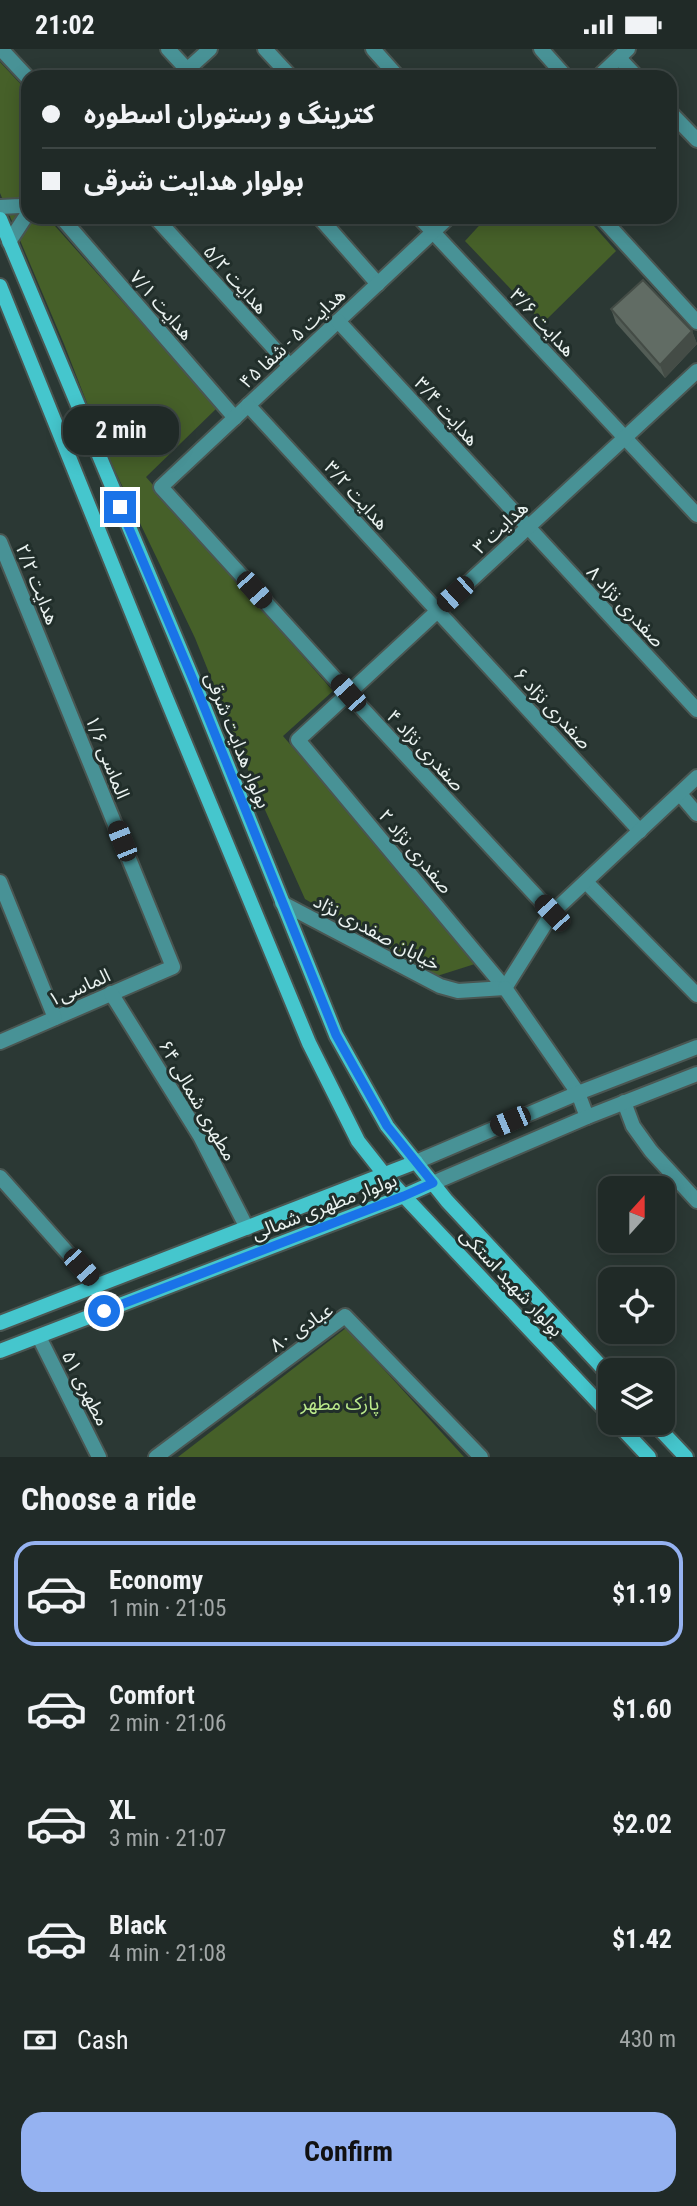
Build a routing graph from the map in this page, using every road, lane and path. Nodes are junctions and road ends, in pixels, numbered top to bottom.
1 (1, 49) edge
2 (168, 49) edge
3 (210, 49) edge
4 (265, 49) edge
5 (373, 49) edge
6 (541, 49) edge
7 (624, 53) edge
8 (21, 70) edge
9 (183, 70) edge
10 (191, 70) edge
11 (284, 70) edge
12 (392, 70) edge
13 (560, 70) edge
14 (606, 70) edge
15 (633, 70) edge
16 (677, 119) edge
17 (697, 140) edge
18 (21, 206) edge
19 (0, 207) edge
20 (0, 219) edge
21 (21, 224) edge
22 (67, 224) edge
23 (161, 224) edge
24 (324, 224) edge
25 (426, 224) edge
26 (442, 224) edge
27 (608, 224) edge
28 (433, 232) junction
29 (9, 242) junction
30 (378, 283) junction
31 (1, 290) edge
32 (338, 321) junction
33 (697, 321) edge
34 (290, 366) junction
35 (697, 371) edge
36 (248, 405) junction
37 (235, 418) junction
38 (624, 438) junction
39 (161, 487) joint
40 (697, 515) edge
41 (527, 528) junction
42 (0, 542) edge
43 (437, 611) junction
44 (40, 640) joint
45 (348, 693) junction
46 (697, 710) edge
47 (298, 740) joint
48 (697, 777) edge
49 (680, 794) junction
50 (697, 814) edge
51 (640, 831) junction
52 (0, 882) edge
53 (586, 882) junction
54 (282, 903) junction
55 (552, 913) junction
56 (173, 967) joint
57 (505, 988) junction
58 (111, 993) junction
59 (697, 995) edge
60 (55, 1018) junction
61 (0, 1042) edge
62 (697, 1047) edge
63 (697, 1074) edge
64 (578, 1093) junction
65 (624, 1102) junction
66 (587, 1117) junction
67 (416, 1162) junction
68 (384, 1174) junction
69 (0, 1177) edge
70 (433, 1183) junction
71 (404, 1196) junction
72 (697, 1201) edge
73 (247, 1228) junction
74 (97, 1286) junction
75 (0, 1323) edge
76 (39, 1337) junction
77 (0, 1351) edge
78 (598, 1363) edge
79 (598, 1402) edge
80 (628, 1435) edge
81 (665, 1435) edge
82 (99, 1457) edge
83 (156, 1457) edge
84 (481, 1457) edge
85 (649, 1457) edge
86 (686, 1457) edge

1 - 8 street
2 - 9 street
3 - 10 street
4 - 11 street
5 - 12 street
6 - 13 street
7 - 14 street
7 - 15 street
16 - 17 street
18 - 19 street
20 - 29 main road, بولوار هدایت شرقی
21 - 29 street
22 - 37 street, هدایت ۷/۱
23 - 34 street, هدایت ۵/۲
24 - 30 street
25 - 28 street, هدایت ۳/۶
26 - 28 street, هدایت ۵ - شفا ۴۵
27 - 33 street
28 - 30 street, هدایت ۵ - شفا ۴۵
28 - 38 street, هدایت ۳/۶
29 - 54 main road, بولوار هدایت شرقی
30 - 32 street, هدایت ۵ - شفا ۴۵
31 - 68 main road
32 - 34 street, هدایت ۵ - شفا ۴۵
32 - 41 street, هدایت ۳/۴
34 - 36 street, هدایت ۵ - شفا ۴۵
35 - 38 street, هدایت ۳
36 - 37 street, هدایت ۵ - شفا ۴۵
36 - 43 street, هدایت ۳/۲
37 - 39 street, هدایت ۵ - شفا ۴۵
38 - 40 street, هدایت ۳/۶
38 - 41 street, هدایت ۳
39 - 45 street, صفدری نژاد ۴
41 - 43 street, هدایت ۳
41 - 46 street, صفدری نژاد ۸
42 - 44 street, هدایت ۲/۲
43 - 45 street, هدایت ۳
43 - 51 street, صفدری نژاد ۶
44 - 56 street, الماسی ۱/۶
45 - 47 street, هدایت ۳
45 - 55 street, صفدری نژاد ۴
47 - 57 street, صفدری نژاد ۲
48 - 49 street
49 - 50 street
49 - 51 street
51 - 53 street
52 - 60 street
53 - 55 street
53 - 59 street
54 - 57 street, خیابان صفدری نژاد
54 - 67 main road, بولوار هدایت شرقی
55 - 57 street
56 - 58 street, الماسی۱
57 - 64 street, صفدری نژاد ۲
58 - 60 street, الماسی۱
58 - 73 street, مطهری شمالی ۶۴
60 - 61 street, الماسی۱
62 - 64 street, بولوار مطهری شمالی
63 - 65 street, بولوار مطهری شمالی
64 - 66 street, صفدری نژاد ۲
64 - 67 street, بولوار مطهری شمالی
65 - 66 street, بولوار مطهری شمالی
65 - 72 street
66 - 70 street, بولوار مطهری شمالی
67 - 68 main road, بولوار مطهری شمالی
67 - 70 main road, بولوار هدایت شرقی
68 - 71 main road, بولوار شهید استکی
68 - 73 main road, بولوار مطهری شمالی
69 - 74 street
70 - 71 main road, بولوار مطهری شمالی
70 - 78 main road, بولوار شهید استکی
71 - 76 main road, بولوار مطهری شمالی
71 - 79 main road, بولوار شهید استکی
73 - 74 main road, بولوار مطهری شمالی
74 - 75 main road, بولوار مطهری شمالی
76 - 77 main road, بولوار مطهری شمالی
76 - 82 street, مطهری ۵۱
80 - 85 main road
81 - 86 main road
83 - 84 street, عبادی ۸۰

